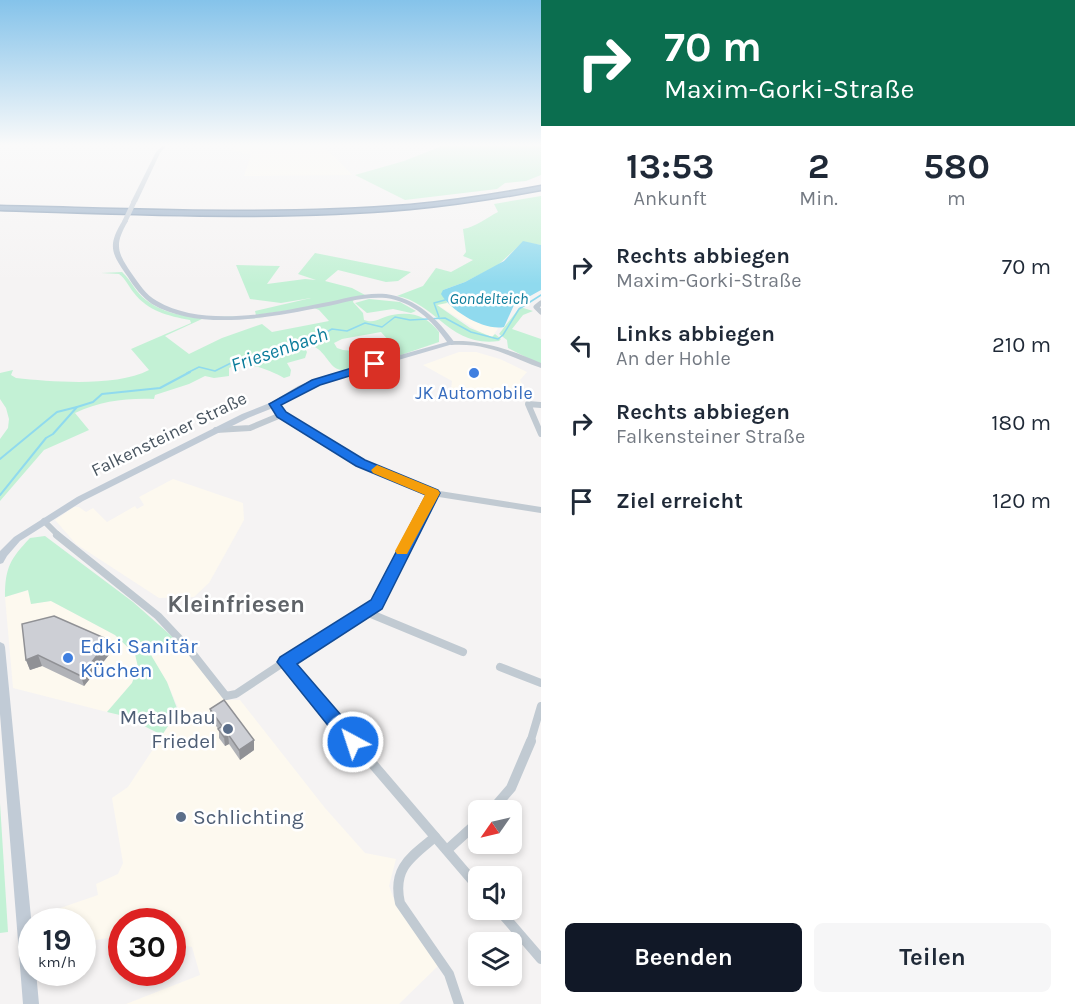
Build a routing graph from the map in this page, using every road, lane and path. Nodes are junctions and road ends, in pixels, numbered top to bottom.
1 (139, 191) edge
2 (522, 191) edge
3 (540, 191) edge
4 (0, 210) edge
5 (541, 303) edge
6 (541, 312) edge
7 (451, 343) junction
8 (541, 366) edge
9 (275, 404) junction
10 (541, 405) edge
11 (281, 415) junction
12 (216, 430) junction
13 (541, 434) edge
14 (433, 493) junction
15 (541, 510) edge
16 (44, 521) junction
17 (0, 560) edge
18 (369, 610) junction
19 (0, 647) edge
20 (463, 652) dead end
21 (286, 662) junction
22 (500, 667) dead end
23 (541, 683) edge
24 (541, 706) edge
25 (501, 800) edge
26 (468, 831) edge
27 (435, 837) junction
28 (447, 850) junction
29 (468, 875) edge
30 (507, 920) edge
31 (541, 959) edge
32 (31, 1004) edge
33 (459, 1004) edge

1 - 7 main road, bridge
2 - 4 highway
3 - 4 highway
5 - 6 street
7 - 8 street
7 - 9 main road, Falkensteiner Straße
9 - 11 street
9 - 12 main road, Falkensteiner Straße
10 - 13 street
11 - 12 street
11 - 14 street
12 - 16 main road, Falkensteiner Straße
14 - 15 street
14 - 18 street
16 - 17 main road, Falkensteiner Straße
16 - 21 street
18 - 20 street
18 - 21 street
19 - 32 main road
21 - 27 street
22 - 23 street
24 - 25 street
26 - 28 street
27 - 28 street
27 - 33 street
28 - 29 street
30 - 31 street

